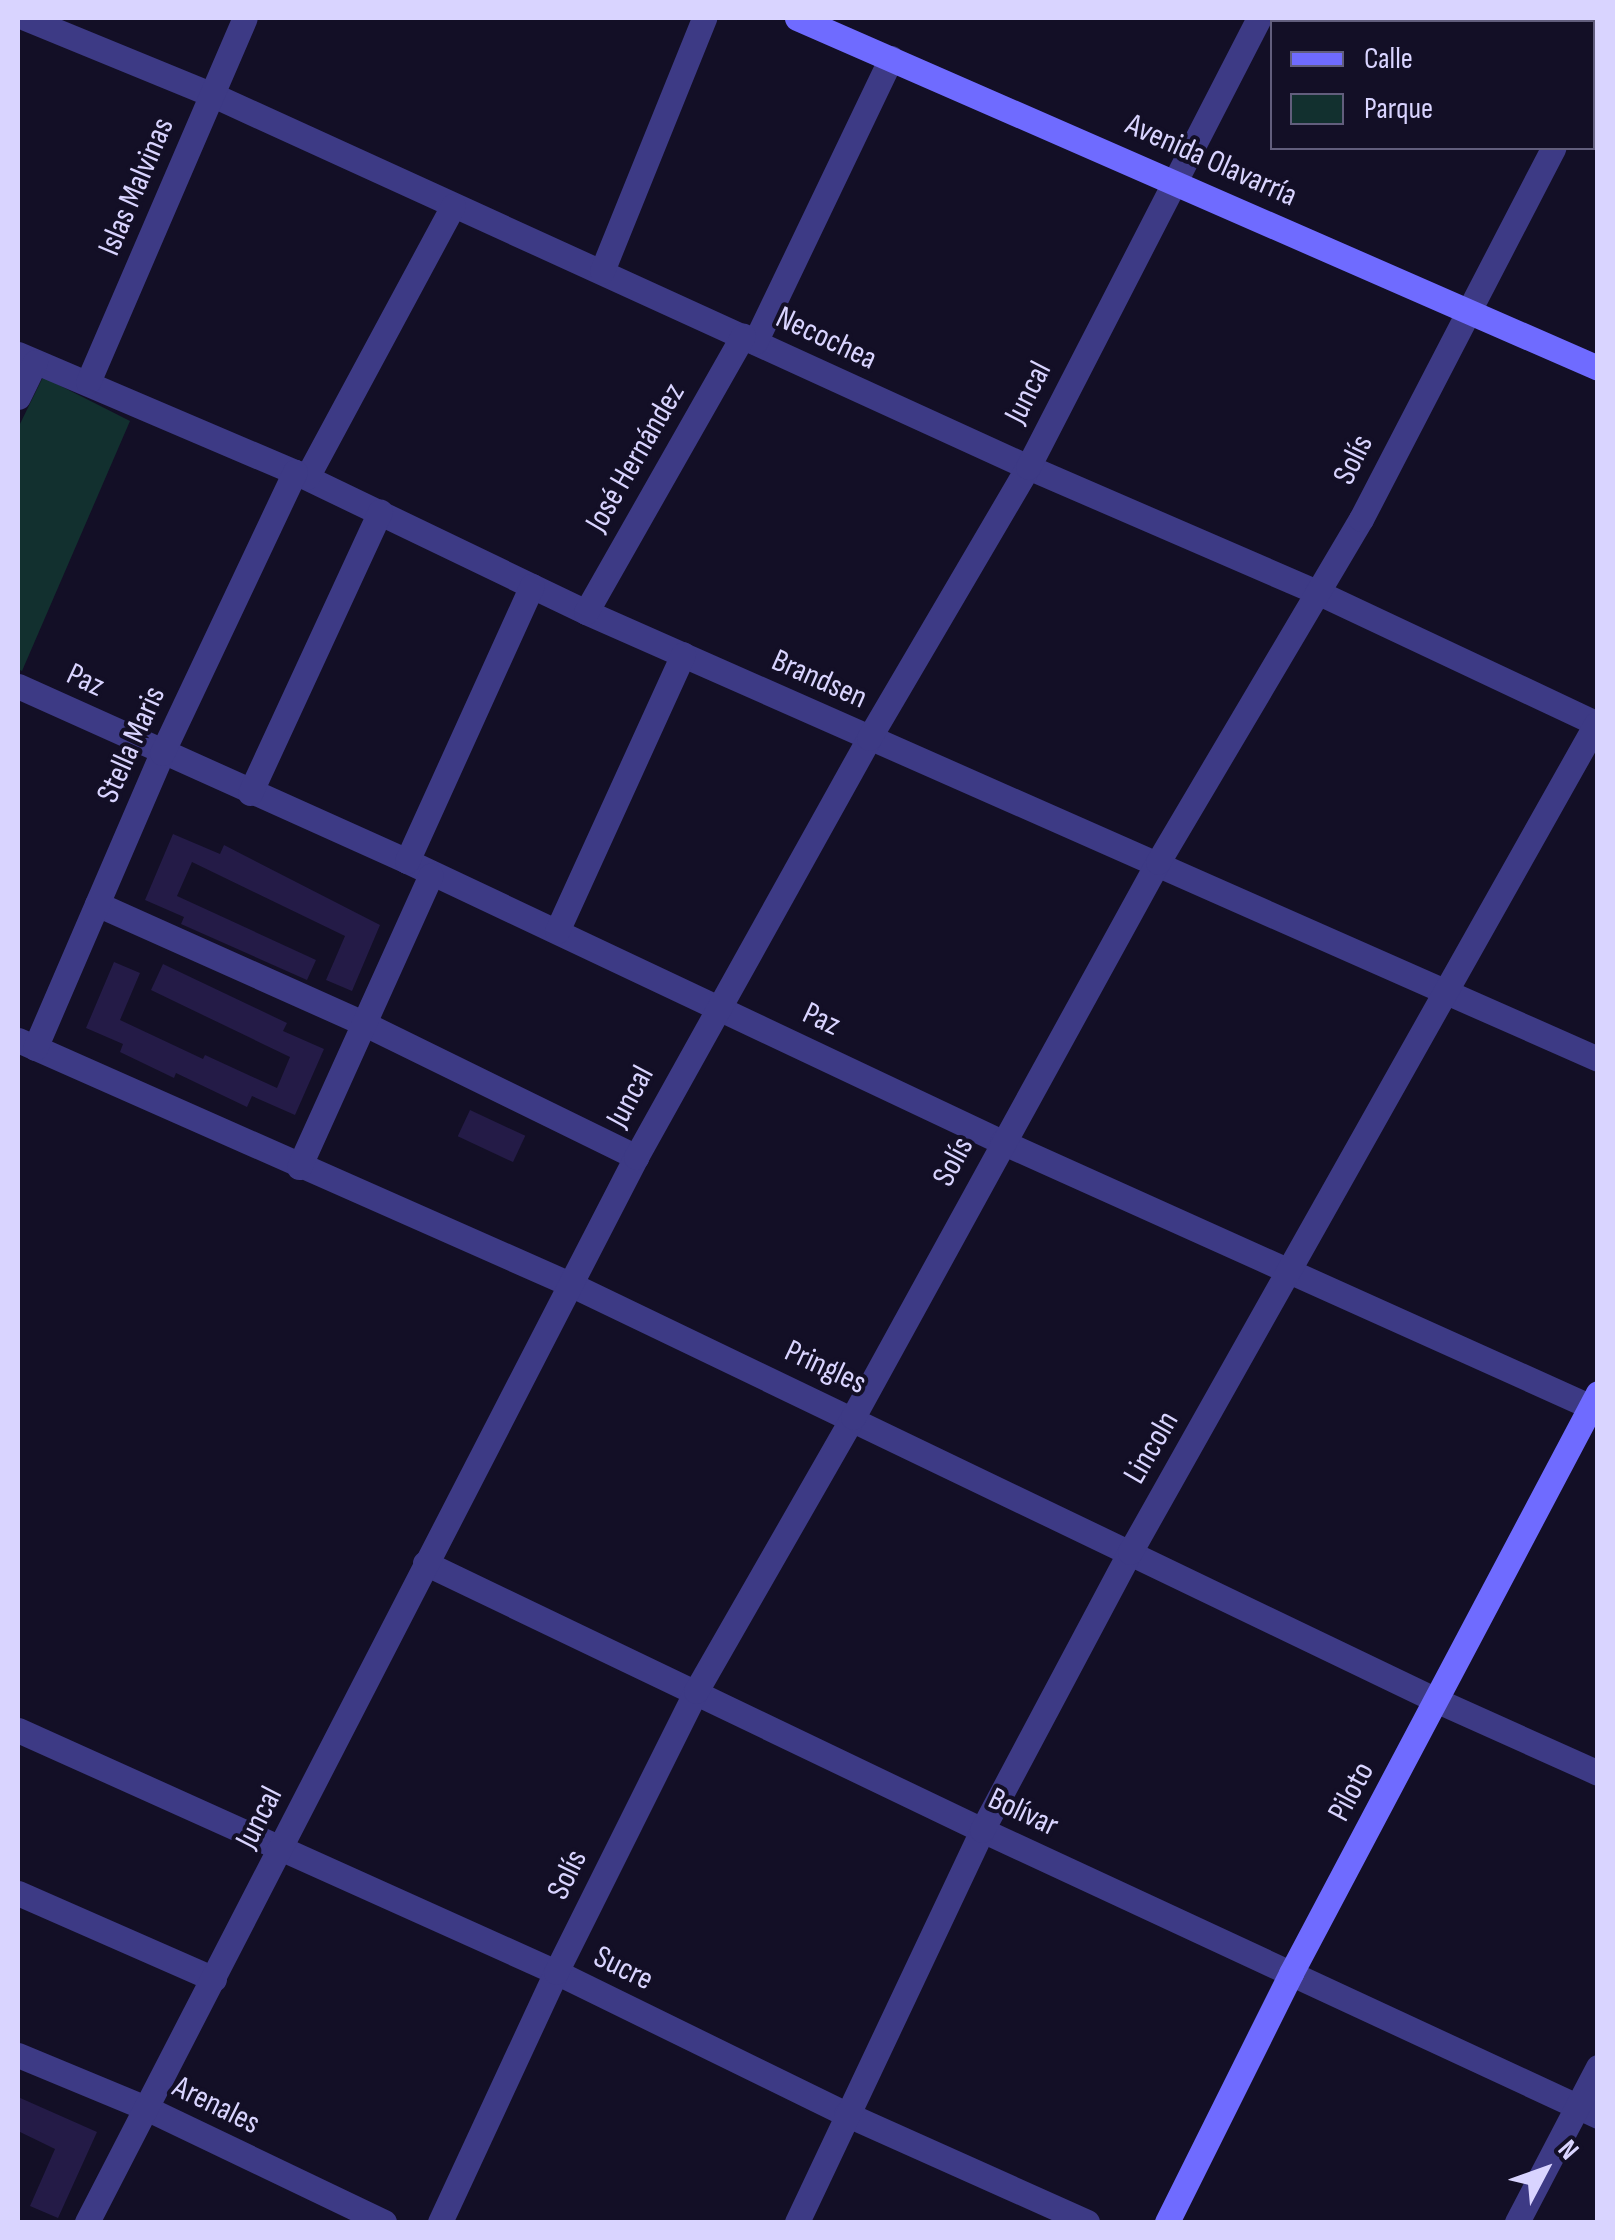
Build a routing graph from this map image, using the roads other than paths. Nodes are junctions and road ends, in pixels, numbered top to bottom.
1 (25, 18) edge
2 (244, 18) edge
3 (704, 18) edge
4 (797, 18) edge
5 (1260, 18) edge
6 (891, 58) junction
7 (212, 95) junction
8 (1551, 150) edge
9 (1174, 180) junction
10 (453, 206) junction
11 (602, 271) junction
12 (1465, 310) junction
13 (749, 339) junction
14 (26, 358) edge
15 (1598, 368) edge
16 (88, 382) junction
17 (18, 397) edge
18 (1028, 467) junction
19 (301, 475) junction
20 (380, 512) junction
21 (532, 586) junction
22 (1317, 592) junction
23 (586, 612) junction
24 (683, 654) junction
25 (20, 693) edge
26 (1597, 724) edge
27 (868, 738) junction
28 (162, 754) junction
29 (250, 793) junction
30 (407, 861) junction
31 (1158, 862) junction
32 (431, 876) junction
33 (97, 904) junction
34 (557, 931) junction
35 (1445, 990) junction
36 (717, 1006) junction
37 (367, 1025) junction
38 (26, 1044) edge
39 (1598, 1060) edge
40 (1002, 1142) junction
41 (636, 1157) junction
42 (299, 1167) junction
43 (1290, 1273) junction
44 (572, 1285) junction
45 (1595, 1403) edge
46 (853, 1417) junction
47 (1130, 1552) junction
48 (425, 1563) junction
49 (696, 1691) junction
50 (1438, 1701) junction
51 (18, 1730) edge
52 (1598, 1773) edge
53 (982, 1830) junction
54 (282, 1848) junction
55 (18, 1893) edge
56 (556, 1972) junction
57 (1291, 1974) junction
58 (214, 1979) junction
59 (18, 2054) edge
60 (1598, 2067) edge
61 (146, 2108) junction
62 (1587, 2111) edge
63 (846, 2114) junction
64 (88, 2222) edge
65 (384, 2222) edge
66 (440, 2222) edge
67 (796, 2222) edge
68 (1087, 2222) edge
69 (1167, 2222) edge
70 (1518, 2222) edge

1 - 7 street, Necochea
2 - 7 street, Islas Malvinas
3 - 11 street
4 - 6 main road, Avenida Olavarría
5 - 9 street, Juncal
6 - 9 main road, Avenida Olavarría
6 - 13 street, José Hernández
7 - 10 street, Necochea
7 - 16 street, Islas Malvinas
8 - 12 street, Solís
9 - 12 main road, Avenida Olavarría
9 - 18 street, Juncal
10 - 11 street, Necochea
10 - 19 street, Stella Maris
11 - 13 street, Necochea
12 - 15 main road, Avenida Olavarría
12 - 22 street, Solís
13 - 18 street, Necochea
13 - 23 street, José Hernández
14 - 16 street, Brandsen
14 - 17 street
16 - 19 street, Brandsen
18 - 22 street, Necochea
18 - 27 street, Juncal
19 - 20 street, Brandsen
19 - 28 street, Stella Maris
20 - 21 street, Brandsen
20 - 29 street
21 - 23 street, Brandsen
21 - 30 street
22 - 26 street, Necochea
22 - 31 street, Solís
23 - 24 street, Brandsen
24 - 27 street, Brandsen
24 - 34 street
25 - 28 street, Paz
26 - 35 street, Lincoln
27 - 31 street, Brandsen
27 - 36 street, Juncal
28 - 29 street, Paz
28 - 33 street, Stella Maris
29 - 30 street, Paz
30 - 32 street, Paz
31 - 35 street, Brandsen
31 - 40 street, Solís
32 - 34 street, Paz
32 - 37 street
33 - 37 street
33 - 38 street, Stella Maris
34 - 36 street, Paz
35 - 39 street, Brandsen
35 - 43 street, Lincoln
36 - 40 street, Paz
36 - 41 street, Juncal
37 - 41 street
37 - 42 street
38 - 42 street, Pringles
40 - 43 street, Paz
40 - 46 street, Solís
41 - 44 street, Juncal
42 - 44 street, Pringles
43 - 45 street, Paz
43 - 47 street, Lincoln
44 - 46 street, Pringles
44 - 48 street, Juncal
45 - 50 main road, Piloto
46 - 47 street, Pringles
46 - 49 street, Solís
47 - 50 street, Pringles
47 - 53 street, Lincoln
48 - 49 street, Bolívar
48 - 54 street, Juncal
49 - 53 street, Bolívar
49 - 56 street, Solís
50 - 52 street, Pringles
50 - 57 main road, Piloto
51 - 54 street, Sucre
53 - 57 street, Bolívar
53 - 63 street, Lincoln
54 - 56 street, Sucre
54 - 58 street, Juncal
55 - 58 street
56 - 63 street, Sucre
56 - 66 street, Solís
57 - 62 street, Bolívar
57 - 69 main road, Piloto
58 - 61 street, Juncal
59 - 61 street, Arenales
60 - 62 street
61 - 64 street, Juncal
61 - 65 street, Arenales
62 - 70 street
63 - 67 street, Lincoln
63 - 68 street, Sucre

